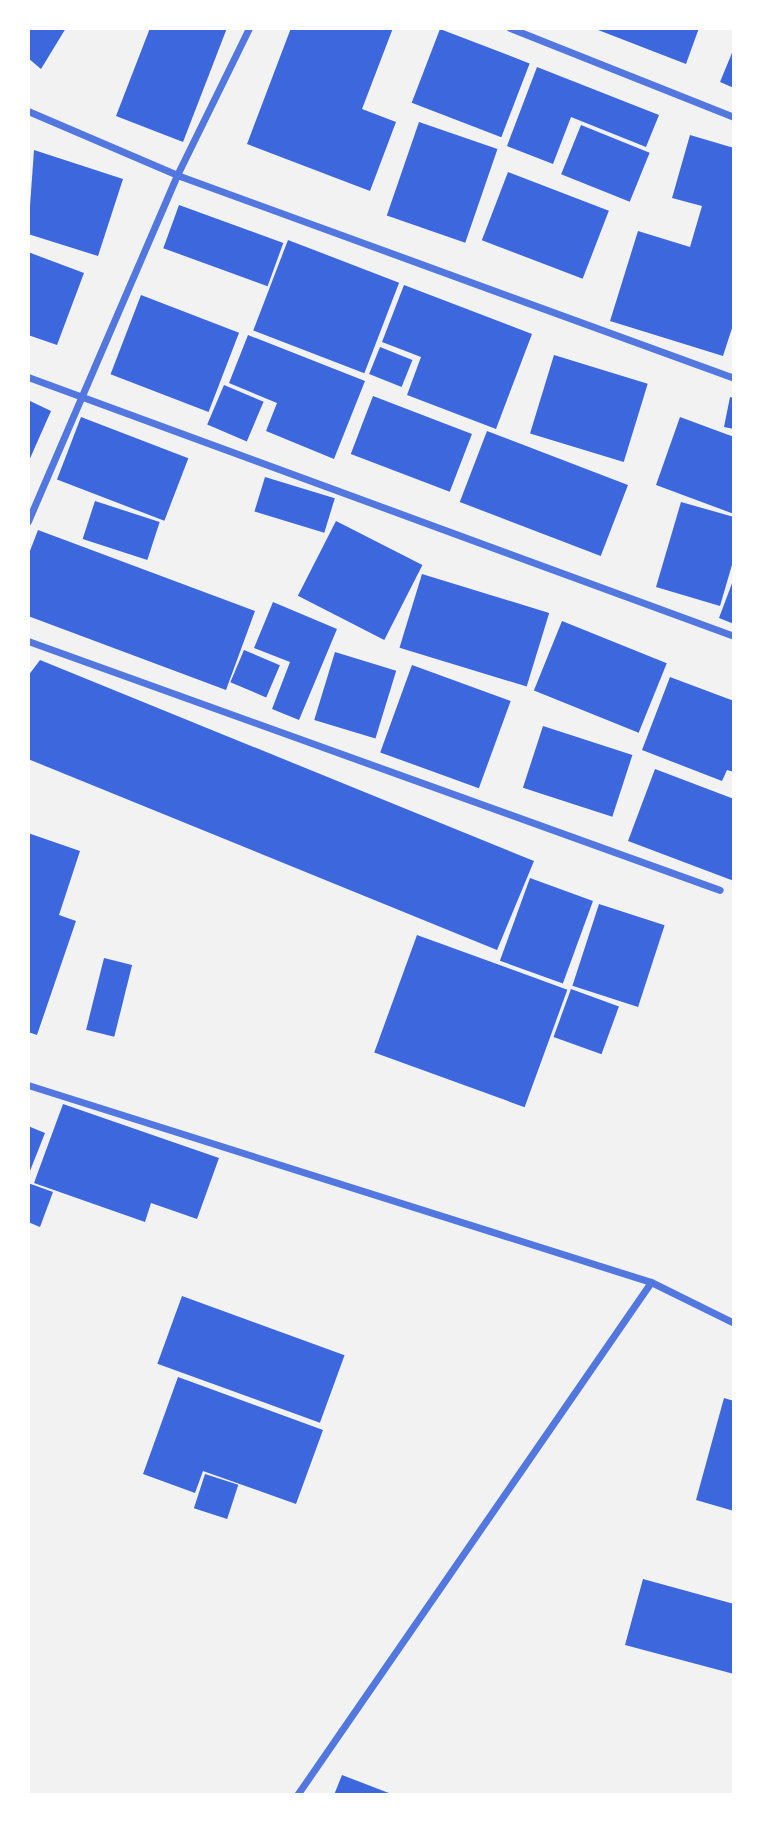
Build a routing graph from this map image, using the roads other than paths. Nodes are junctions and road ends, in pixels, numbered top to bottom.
1 (249, 28) edge
2 (510, 28) edge
3 (28, 111) edge
4 (734, 117) edge
5 (177, 175) junction
6 (28, 377) edge
7 (734, 378) edge
8 (78, 397) junction
9 (28, 522) edge
10 (734, 636) edge
11 (28, 641) edge
12 (720, 890) dead end
13 (28, 1085) edge
14 (651, 1282) junction
15 (734, 1323) edge
16 (297, 1795) edge

1 - 5 street
2 - 4 street
3 - 5 street
5 - 7 street
5 - 8 street
6 - 8 street
8 - 9 street
8 - 10 street
11 - 12 street
13 - 14 street
14 - 15 street
14 - 16 street

